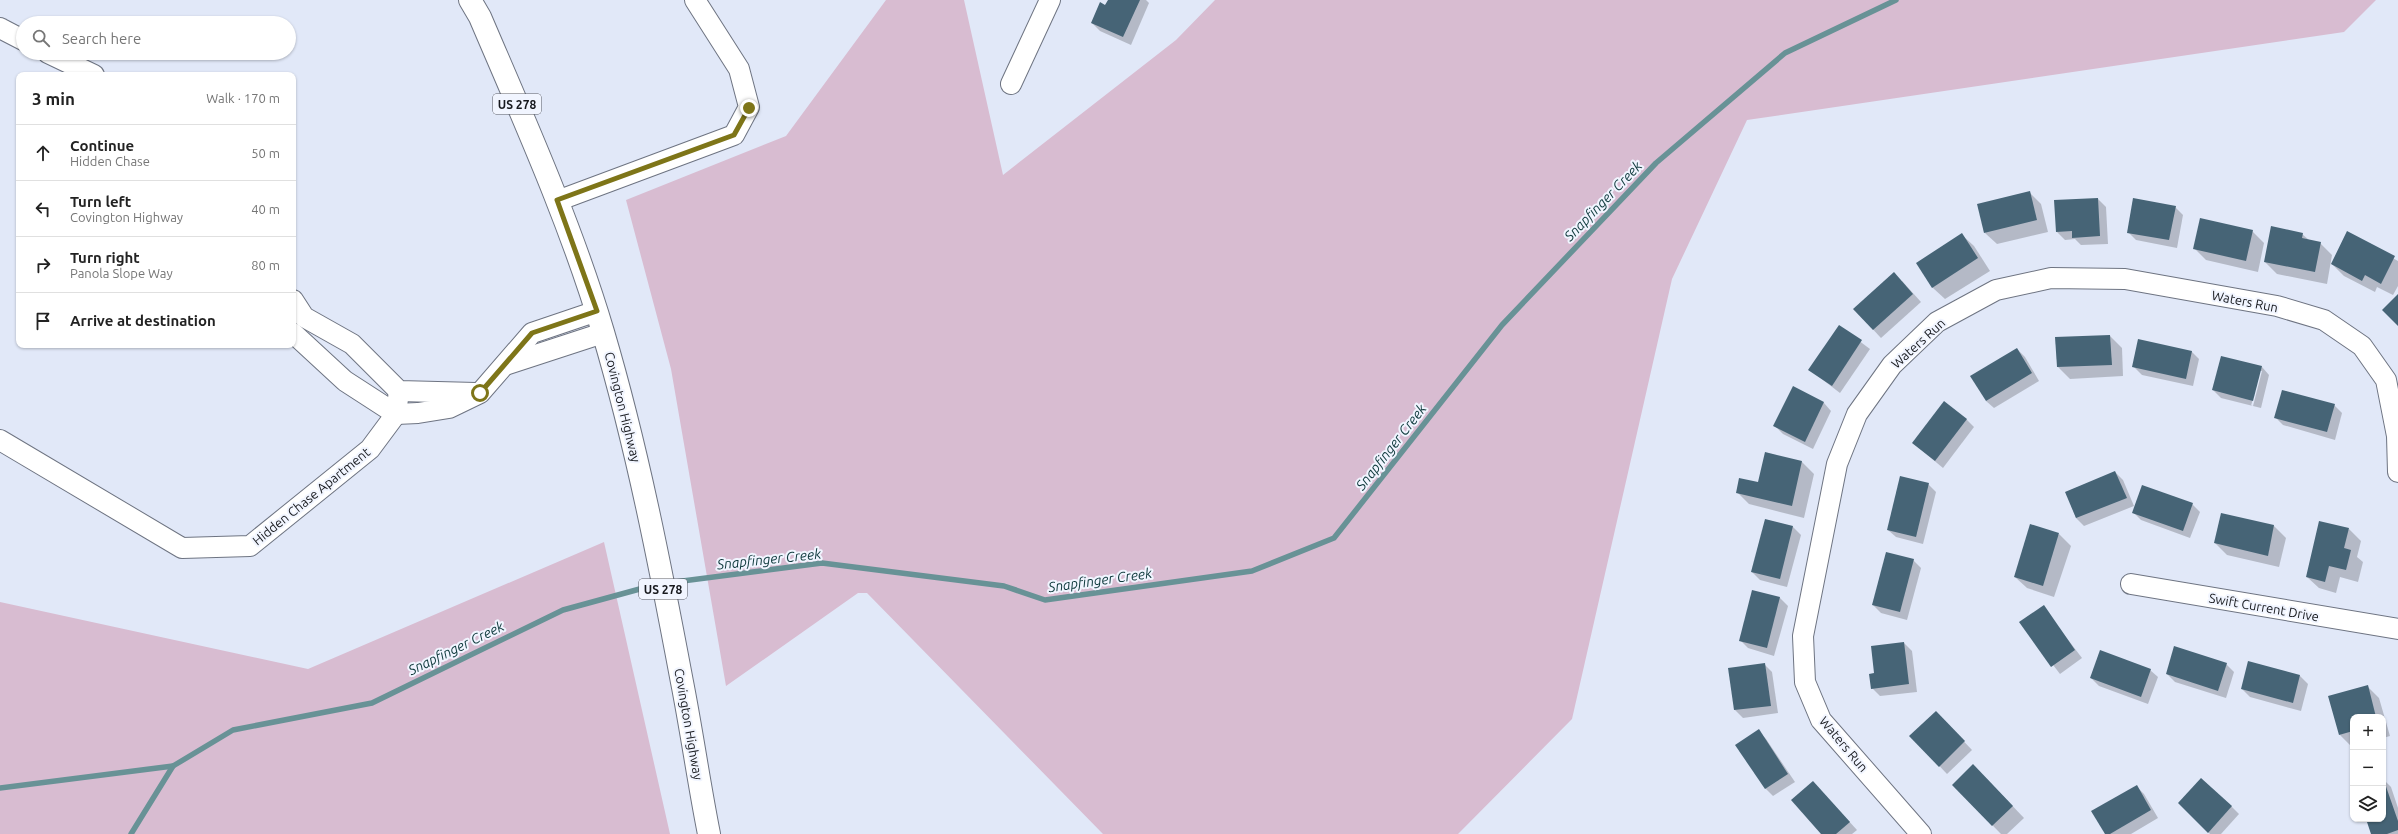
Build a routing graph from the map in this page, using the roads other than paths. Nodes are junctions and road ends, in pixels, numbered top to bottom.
1 (470, 0) edge
2 (695, 0) edge
3 (1050, 0) edge
4 (0, 28) edge
5 (16, 36) edge
6 (63, 60) edge
7 (88, 72) edge
8 (1012, 84) dead end
9 (557, 200) junction
10 (296, 305) edge
11 (597, 311) junction
12 (603, 333) junction
13 (296, 335) edge
14 (505, 365) junction
15 (399, 391) junction
16 (480, 393) junction
17 (396, 414) junction
18 (0, 440) edge
19 (2398, 472) edge
20 (2131, 584) dead end
21 (2398, 629) edge
22 (709, 834) edge
23 (1921, 834) edge

1 - 9 main road, Covington Highway / US 278
2 - 9 street
3 - 8 street
4 - 5 street
6 - 7 street
9 - 11 main road, Covington Highway / US 278
10 - 15 street
11 - 12 main road, Covington Highway / US 278
11 - 14 street
12 - 14 street
12 - 22 main road, Covington Highway / US 278
13 - 17 street
14 - 16 street
15 - 16 street
15 - 17 street, Hidden Chase Apartment
16 - 17 street
17 - 18 street, Hidden Chase Apartment
19 - 23 street, Waters Run
20 - 21 street, Swift Current Drive

